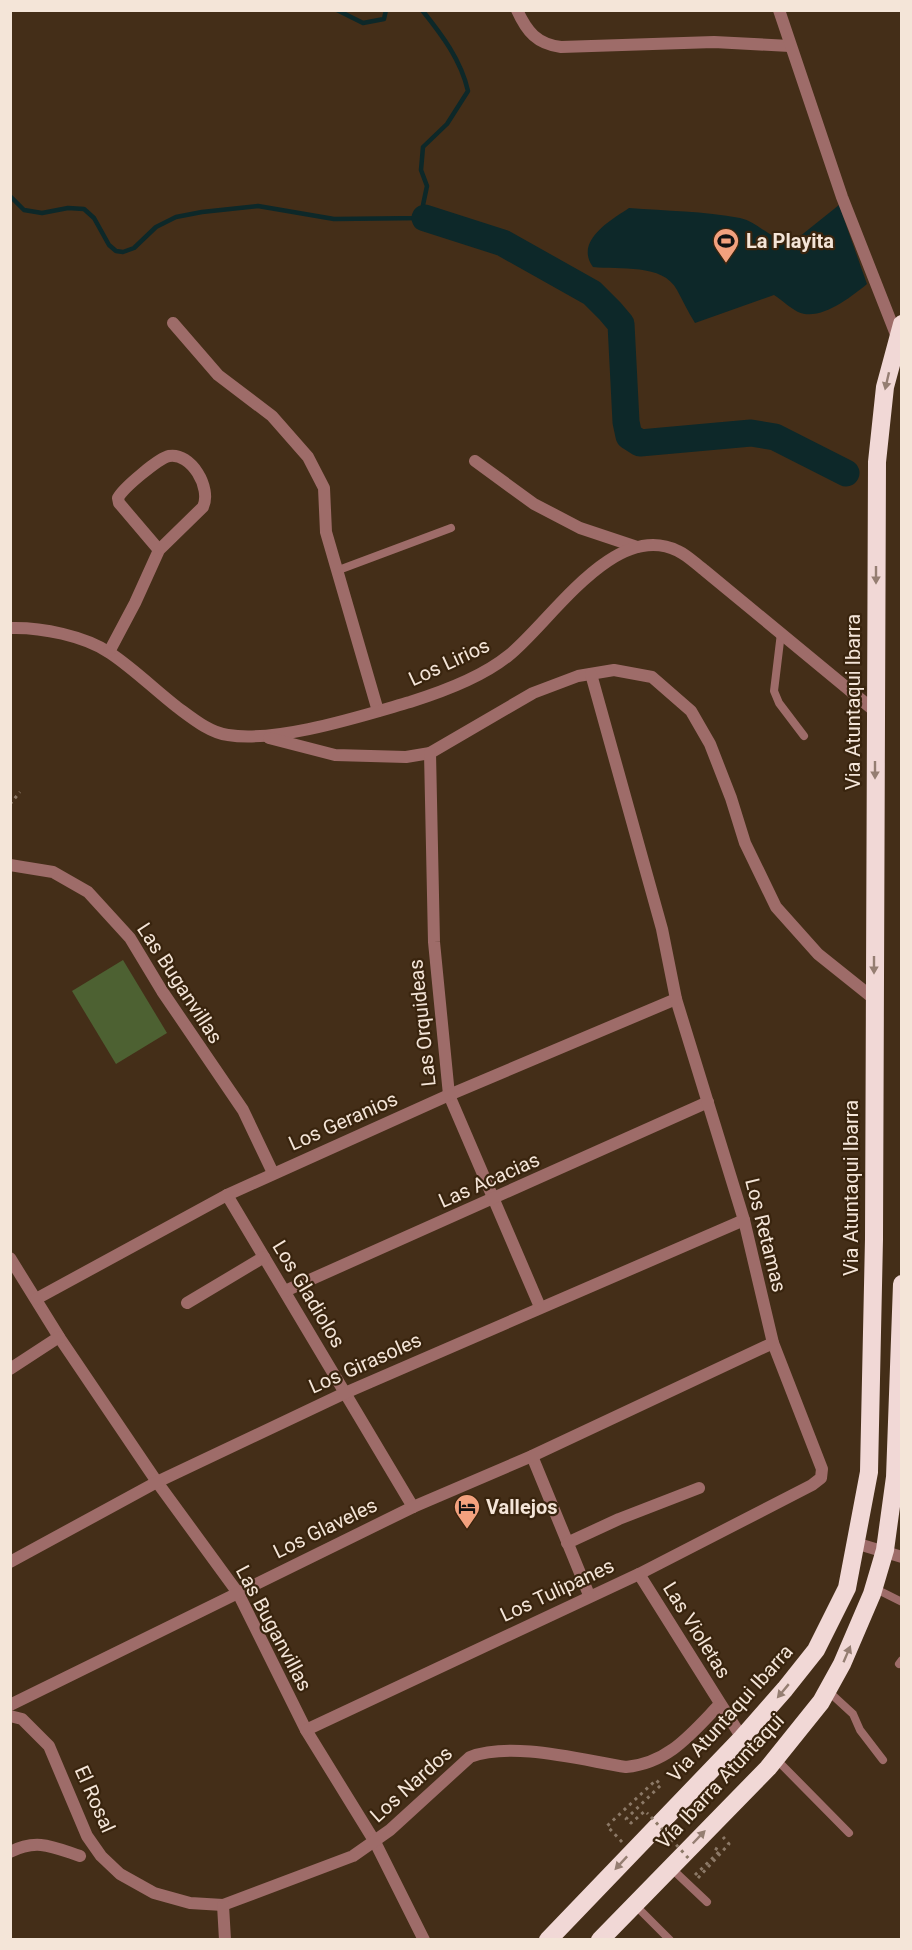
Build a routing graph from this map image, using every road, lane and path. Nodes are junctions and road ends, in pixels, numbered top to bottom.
1 (518, 10) edge
2 (779, 10) edge
3 (790, 46) junction
4 (173, 323) dead end
5 (899, 331) edge
6 (475, 461) dead end
7 (452, 528) dead end
8 (637, 548) junction
9 (159, 550) junction
10 (336, 571) junction
11 (10, 628) edge
12 (781, 633) junction
13 (109, 652) junction
14 (591, 674) junction
15 (378, 711) junction
16 (876, 712) junction
17 (804, 736) dead end
18 (268, 737) junction
19 (430, 753) junction
20 (20, 792) dead end
21 (10, 804) edge
22 (10, 865) edge
23 (873, 998) junction
24 (676, 999) junction
25 (449, 1095) junction
26 (708, 1102) junction
27 (273, 1173) junction
28 (227, 1195) junction
29 (493, 1200) junction
30 (744, 1220) junction
31 (264, 1257) junction
32 (10, 1258) edge
33 (15, 1276) edge
34 (902, 1284) edge
35 (285, 1291) junction
36 (36, 1299) junction
37 (187, 1303) dead end
38 (540, 1307) junction
39 (59, 1337) junction
40 (773, 1343) junction
41 (10, 1369) edge
42 (345, 1393) junction
43 (532, 1456) junction
44 (821, 1479) joint
45 (157, 1482) junction
46 (699, 1488) dead end
47 (412, 1507) junction
48 (567, 1543) junction
49 (855, 1543) junction
50 (893, 1554) edge
51 (10, 1562) edge
52 (639, 1574) junction
53 (874, 1587) junction
54 (238, 1593) junction
55 (589, 1595) junction
56 (902, 1602) edge
57 (827, 1690) junction
58 (720, 1704) junction
59 (10, 1706) edge
60 (10, 1716) edge
61 (306, 1730) junction
62 (742, 1738) junction
63 (775, 1759) junction
64 (883, 1760) dead end
65 (712, 1824) junction
66 (849, 1833) dead end
67 (375, 1842) junction
68 (10, 1852) edge
69 (632, 1852) junction
70 (708, 1852) dead end
71 (80, 1856) dead end
72 (695, 1865) dead end
73 (670, 1867) junction
74 (688, 1885) junction
75 (707, 1902) dead end
76 (634, 1904) junction
77 (223, 1905) junction
78 (225, 1940) edge
79 (424, 1940) edge
80 (548, 1940) edge
81 (600, 1940) edge
82 (670, 1940) edge

1 - 3 street
2 - 3 street
3 - 5 street
4 - 10 street
5 -> 16 highway, Via Atuntaqui Ibarra
6 - 8 street
7 - 10 lane
8 - 12 street, Los Lirios
8 - 15 street, Los Lirios
9 - 9 street
9 - 13 street
10 - 15 street
11 - 13 street, Los Lirios
12 - 16 street, Los Lirios
12 - 17 lane
13 - 18 street, Los Lirios
14 - 19 street
14 - 23 street
14 - 24 street, Los Retamas
15 - 18 street, Los Lirios
16 -> 23 highway, Via Atuntaqui Ibarra
18 - 19 street
19 - 25 street, Las Orquideas
20 - 21 path
22 - 27 street, Las Buganvillas
23 - 49 highway, Via Atuntaqui Ibarra
24 - 25 street, Los Geranios
24 - 26 street, Los Retamas
25 - 27 street, Los Geranios
25 - 29 street, Las Orquideas
26 - 29 street, Las Acacias
26 - 30 street, Los Retamas
27 - 28 street, Los Geranios
28 - 31 street, Los Gladiolos
28 - 36 street, Los Geranios
29 - 35 street, Las Acacias
29 - 38 street, Las Orquideas
30 - 38 street, Los Girasoles
30 - 40 street, Los Retamas
31 - 35 street, Los Gladiolos
31 - 37 street
32 - 33 street, Las Buganvillas
33 - 36 street, Las Buganvillas
34 - 50 highway, Vía Ibarra Atuntaqui
35 - 42 street, Los Gladiolos
36 - 39 street, Las Buganvillas
38 - 42 street, Los Girasoles
39 - 41 street
39 - 45 street, Las Buganvillas
40 - 43 street, Los Glaveles
40 - 44 street, Los Retamas
42 - 45 street, Los Girasoles
42 - 47 street, Los Gladiolos
43 - 47 street, Los Glaveles
43 - 48 street
44 - 52 street, Los Tulipanes
45 - 51 street, Los Girasoles
45 - 54 street, Las Buganvillas
46 - 48 street
47 - 54 street, Los Glaveles
48 - 55 street
49 - 50 street
49 -> 62 highway, Via Atuntaqui Ibarra
50 - 53 highway, Vía Ibarra Atuntaqui
52 - 55 street, Los Tulipanes
52 - 58 street, Las Violetas
53 - 56 lane
57 -> 53 highway, Vía Ibarra Atuntaqui
54 - 59 street, Los Glaveles
54 - 61 street, Las Buganvillas
55 - 61 street, Los Tulipanes
57 - 63 highway, Vía Ibarra Atuntaqui
57 - 64 lane
58 - 62 street, Las Violetas
58 - 67 street, Los Nardos
60 - 77 street, El Rosal
61 - 67 street, Las Buganvillas
62 - 69 highway, Via Atuntaqui Ibarra
63 - 65 highway, Vía Ibarra Atuntaqui
63 - 66 lane
73 -> 65 highway, Vía Ibarra Atuntaqui
65 - 74 path
67 - 77 street, Los Nardos
67 - 79 street, Las Buganvillas
68 - 71 street
69 - 72 path, bridge
69 -> 80 highway, Via Atuntaqui Ibarra
70 - 74 path
73 - 74 lane
73 - 76 highway, Vía Ibarra Atuntaqui
74 - 75 lane
76 - 81 highway, Vía Ibarra Atuntaqui
76 - 82 lane
77 - 78 street

